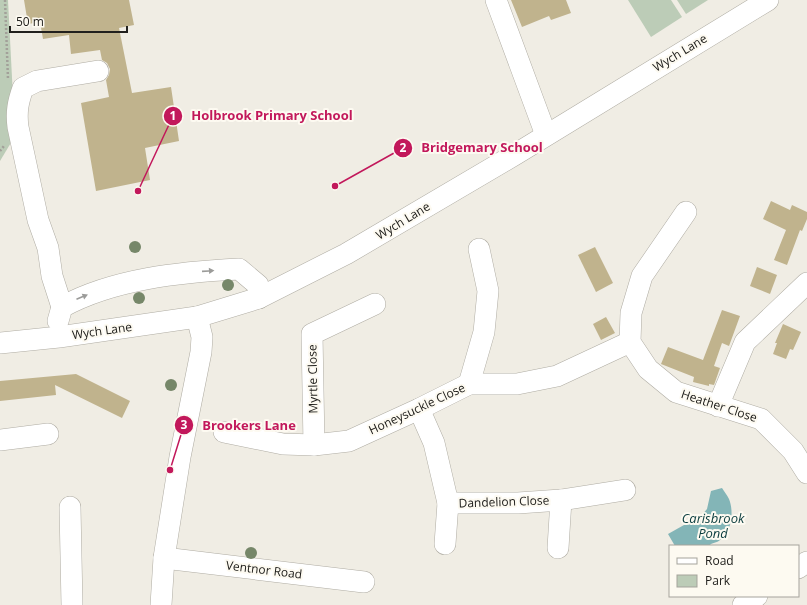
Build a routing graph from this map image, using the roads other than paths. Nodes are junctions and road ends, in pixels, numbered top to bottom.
1 (496, 0) edge
2 (768, 0) edge
3 (98, 71) dead end
4 (546, 135) junction
5 (686, 212) dead end
6 (479, 249) dead end
7 (807, 283) edge
8 (259, 298) junction
9 (375, 304) dead end
10 (62, 307) junction
11 (197, 317) junction
12 (59, 337) junction
13 (630, 342) junction
14 (0, 343) edge
15 (469, 384) junction
16 (718, 406) junction
17 (419, 409) junction
18 (224, 432) dead end
19 (48, 434) dead end
20 (0, 440) edge
21 (314, 445) junction
22 (807, 473) edge
23 (625, 490) dead end
24 (561, 500) junction
25 (448, 503) junction
26 (70, 507) dead end
27 (445, 544) dead end
28 (558, 548) dead end
29 (164, 558) junction
30 (364, 582) dead end
31 (755, 597) edge
32 (72, 605) edge
33 (161, 605) edge
34 (743, 605) edge

1 - 4 street
2 - 4 street, Wych Lane
3 - 10 street
4 - 8 street, Wych Lane
5 - 13 street
6 - 15 street
7 - 16 street
10 -> 8 street
8 - 11 street, Wych Lane
9 - 21 street, Myrtle Close
10 - 12 street
11 - 12 street, Wych Lane
11 - 29 street
12 - 14 street, Wych Lane
13 - 15 street, Honeysuckle Close
13 - 16 street, Heather Close
15 - 17 street, Honeysuckle Close
16 - 22 street, Heather Close
17 - 21 street, Honeysuckle Close
17 - 25 street, Dandelion Close
18 - 21 street, Honeysuckle Close
19 - 20 street
23 - 24 street, Dandelion Close
24 - 25 street, Dandelion Close
24 - 28 street, Dandelion Close
25 - 27 street, Dandelion Close
26 - 32 street
29 - 30 street, Ventnor Road
29 - 33 street
31 - 34 street

